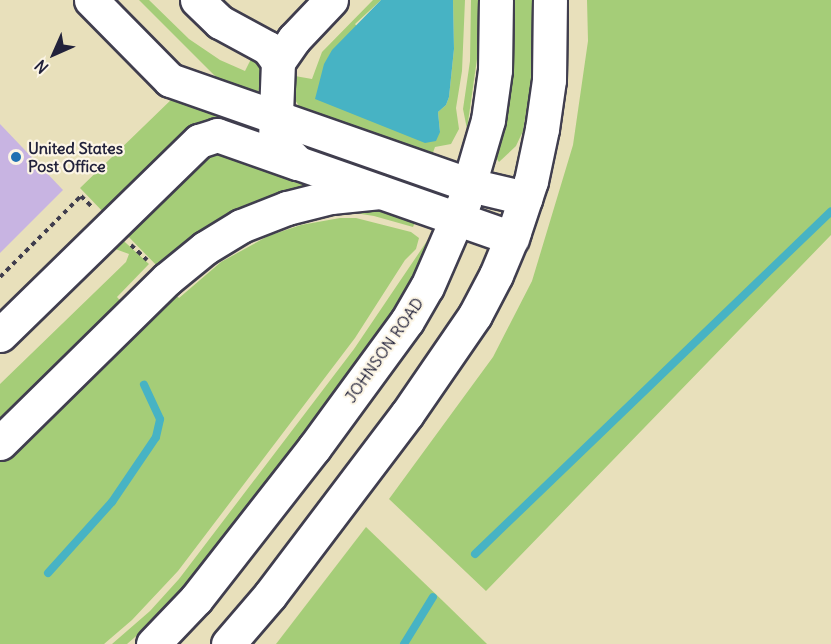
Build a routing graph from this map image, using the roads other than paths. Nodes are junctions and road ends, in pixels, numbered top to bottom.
1 (91, 0) edge
2 (197, 0) edge
3 (331, 0) edge
4 (496, 0) edge
5 (550, 0) edge
6 (278, 62) junction
7 (278, 116) junction
8 (298, 164) junction
9 (470, 184) junction
10 (380, 192) junction
11 (525, 198) junction
12 (457, 220) junction
13 (512, 238) junction
14 (0, 335) edge
15 (0, 443) edge
16 (153, 644) edge
17 (228, 644) edge

1 - 7 main road
2 - 6 main road
3 - 6 main road
4 - 9 main road, JOHNSON ROAD
5 - 11 main road
6 - 7 main road
7 - 8 main road
7 - 9 main road
8 - 10 main road
8 - 14 main road
9 - 11 main road
9 - 12 main road, JOHNSON ROAD
10 - 12 main road
10 - 15 main road
11 - 13 main road
12 - 13 main road
12 - 16 main road, JOHNSON ROAD
13 - 17 main road

